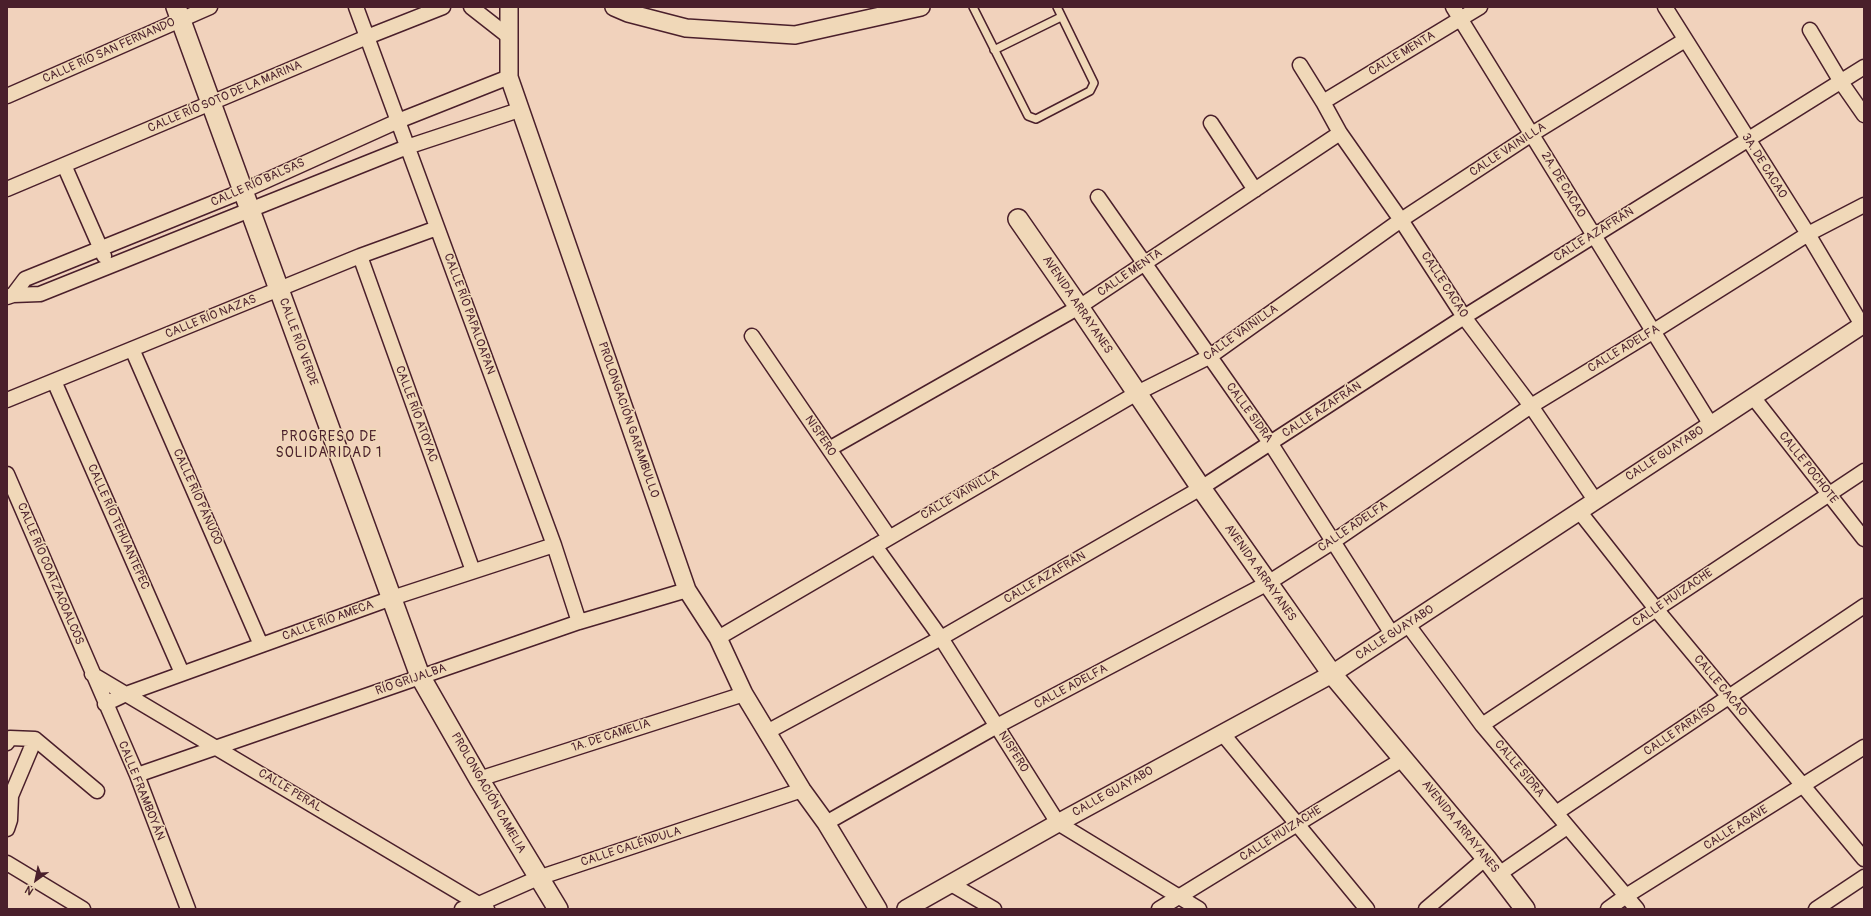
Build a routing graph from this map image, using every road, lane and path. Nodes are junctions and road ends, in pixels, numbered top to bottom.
1 (210, 7) edge
2 (356, 7) edge
3 (443, 7) edge
4 (471, 7) edge
5 (509, 7) edge
6 (614, 7) edge
7 (921, 7) edge
8 (973, 7) edge
9 (1056, 7) edge
10 (1453, 7) edge
11 (1480, 7) edge
12 (1665, 7) edge
13 (178, 13) edge
14 (1061, 17) junction
15 (1459, 20) junction
16 (1810, 30) dead end
17 (508, 36) junction
18 (367, 37) junction
19 (1685, 40) junction
20 (994, 50) junction
21 (1300, 66) dead end
22 (1864, 67) edge
23 (509, 77) junction
24 (1840, 82) junction
25 (7, 96) edge
26 (1323, 102) junction
27 (211, 103) junction
28 (519, 110) junction
29 (1864, 115) edge
30 (398, 120) junction
31 (1211, 123) dead end
32 (1340, 133) junction
33 (1532, 134) junction
34 (1748, 140) junction
35 (407, 147) junction
36 (64, 165) junction
37 (7, 189) edge
38 (1255, 190) junction
39 (243, 191) junction
40 (1098, 197) dead end
41 (1864, 205) edge
42 (250, 211) junction
43 (1018, 219) dead end
44 (1401, 220) junction
45 (437, 228) junction
46 (1808, 234) junction
47 (1593, 236) junction
48 (100, 248) junction
49 (360, 256) junction
50 (1143, 264) junction
51 (109, 266) junction
52 (279, 289) junction
53 (10, 296) edge
54 (1079, 307) junction
55 (1464, 317) junction
56 (1863, 324) edge
57 (1654, 331) junction
58 (752, 336) dead end
59 (132, 349) junction
60 (1209, 357) junction
61 (54, 381) junction
62 (1137, 393) junction
63 (1753, 397) junction
64 (7, 400) edge
65 (1531, 406) junction
66 (1710, 425) junction
67 (1271, 444) junction
68 (829, 449) junction
69 (1864, 471) edge
70 (7, 474) edge
71 (1201, 488) junction
72 (1828, 495) junction
73 (1595, 500) junction
74 (1579, 511) junction
75 (889, 536) junction
76 (1864, 539) edge
77 (1334, 541) junction
78 (554, 545) junction
79 (875, 546) junction
80 (473, 571) junction
81 (1268, 583) junction
82 (687, 590) junction
83 (392, 598) junction
84 (1864, 606) edge
85 (1656, 609) junction
86 (579, 622) junction
87 (1408, 625) junction
88 (1392, 634) junction
89 (718, 638) junction
90 (941, 638) junction
91 (261, 645) junction
92 (182, 673) junction
93 (92, 674) junction
94 (1332, 674) junction
95 (420, 676) junction
96 (126, 694) junction
97 (744, 694) junction
98 (1729, 697) junction
99 (106, 704) junction
100 (1482, 725) junction
101 (997, 726) junction
102 (767, 732) junction
103 (1222, 733) junction
104 (35, 738) junction
105 (7, 743) edge
106 (1864, 747) edge
107 (216, 748) junction
108 (1403, 759) junction
109 (136, 775) junction
110 (479, 779) junction
111 (1804, 786) junction
112 (802, 790) junction
113 (97, 791) dead end
114 (9, 795) edge
115 (1556, 813) junction
116 (826, 823) junction
117 (1058, 823) junction
118 (1298, 823) junction
119 (1567, 827) junction
120 (7, 829) edge
121 (1486, 858) junction
122 (1864, 859) edge
123 (7, 863) edge
124 (1498, 874) junction
125 (1864, 877) edge
126 (538, 878) junction
127 (951, 884) junction
128 (1626, 896) junction
129 (1178, 897) junction
130 (483, 907) edge
131 (83, 909) edge
132 (188, 909) edge
133 (462, 909) edge
134 (558, 909) edge
135 (878, 909) edge
136 (906, 909) edge
137 (994, 909) edge
138 (1159, 909) edge
139 (1199, 909) edge
140 (1368, 909) edge
141 (1426, 909) edge
142 (1525, 909) edge
143 (1608, 909) edge
144 (1637, 909) edge
145 (1816, 909) edge

1 - 13 street, CALLE RÍO SAN FERNANDO
2 - 18 street, CALLE RÍO PAPALOAPAN
3 - 18 street, CALLE RÍO SOTO DE LA MARINA
4 - 17 street
5 - 17 street, PROLONGACIÓN GARAMBULLO
6 - 7 street
8 - 20 lane
9 - 14 lane
10 - 15 street, 2A. DE CACAO
11 - 15 street, CALLE MENTA
12 - 19 street, 3A. DE CACAO
13 - 25 street, CALLE RÍO SAN FERNANDO
13 - 27 main road, CALLE RÍO VERDE
14 - 20 lane
14 - 20 lane
15 - 26 street, CALLE MENTA
15 - 33 street, 2A. DE CACAO
16 - 24 street
17 - 23 street, PROLONGACIÓN GARAMBULLO
18 - 27 street, CALLE RÍO SOTO DE LA MARINA
18 - 30 street, CALLE RÍO PAPALOAPAN
19 - 33 street, CALLE VAINILLA
19 - 34 street, 3A. DE CACAO
21 - 26 street, CALLE CACAO
22 - 24 street, CALLE AZAFRÁN
23 - 28 street, PROLONGACIÓN GARAMBULLO
23 - 30 street, CALLE RÍO BALSAS
24 - 29 street
24 - 34 street, CALLE AZAFRÁN
26 - 32 street, CALLE CACAO
27 - 36 street, CALLE RÍO SOTO DE LA MARINA
27 - 39 main road, CALLE RÍO VERDE
28 - 35 street, CALLE RÍO BALSAS
28 - 82 street, PROLONGACIÓN GARAMBULLO
30 - 35 street, CALLE RÍO PAPALOAPAN
30 - 39 street, CALLE RÍO BALSAS
31 - 38 street
32 - 38 street, CALLE MENTA
32 - 44 street, CALLE CACAO
33 - 44 street, CALLE VAINILLA
33 - 47 street, 2A. DE CACAO
34 - 46 street, 3A. DE CACAO
34 - 47 street, CALLE AZAFRÁN
35 - 42 street, CALLE RÍO BALSAS
35 - 45 street, CALLE RÍO PAPALOAPAN
36 - 37 street, CALLE RÍO SOTO DE LA MARINA
36 - 48 street
38 - 50 street, CALLE MENTA
39 - 42 main road, CALLE RÍO VERDE
39 - 48 street, CALLE RÍO BALSAS
40 - 50 street, CALLE SIDRA
41 - 46 street, CALLE ADELFA
42 - 51 street, CALLE RÍO BALSAS
42 - 52 main road, CALLE RÍO VERDE
43 - 54 main road, AVENIDA ARRAYANES
44 - 55 street, CALLE CACAO
44 - 60 street, CALLE VAINILLA
45 - 49 street, CALLE RÍO NAZAS
45 - 78 street, CALLE RÍO PAPALOAPAN
46 - 56 street, 3A. DE CACAO
46 - 57 street, CALLE ADELFA
47 - 55 street, CALLE AZAFRÁN
47 - 57 street, 2A. DE CACAO
48 - 51 street
48 - 53 street, CALLE RÍO BALSAS
49 - 52 street, CALLE RÍO NAZAS
49 - 80 street, CALLE RÍO ATOYAC
50 - 54 street, CALLE MENTA
50 - 60 street, CALLE SIDRA
51 - 53 street, CALLE RÍO BALSAS
52 - 59 street, CALLE RÍO NAZAS
52 - 83 main road, CALLE RÍO VERDE
54 - 62 main road, AVENIDA ARRAYANES
54 - 68 street, CALLE MENTA
55 - 65 street, CALLE CACAO
55 - 67 street, CALLE AZAFRÁN
56 - 63 street, CALLE GUAYABO
57 - 65 street, CALLE ADELFA
57 - 66 street, 2A. DE CACAO
58 - 68 street, NISPERO
59 - 61 street, CALLE RÍO NAZAS
59 - 91 street, CALLE RÍO PÁNUCO
60 - 62 street, CALLE VAINILLA
60 - 67 street, CALLE SIDRA
61 - 64 street, CALLE RÍO NAZAS
61 - 92 street, CALLE RÍO TEHUANTEPEC
62 - 71 main road, AVENIDA ARRAYANES
62 - 75 street, CALLE VAINILLA
63 - 66 street, CALLE GUAYABO
63 - 72 street, CALLE POCHOTE
65 - 73 street, CALLE CACAO
65 - 77 street, CALLE ADELFA
66 - 73 street, CALLE GUAYABO
67 - 71 street, CALLE AZAFRÁN
67 - 77 street, CALLE SIDRA
68 - 75 street, NISPERO
69 - 72 street, CALLE HUIZACHE
70 - 93 street, CALLE RÍO COATZACOALCOS
71 - 81 main road, AVENIDA ARRAYANES
71 - 90 street, CALLE AZAFRÁN
72 - 76 street, CALLE POCHOTE
72 - 85 street, CALLE HUIZACHE
73 - 74 street, CALLE GUAYABO
74 - 85 street, CALLE CACAO
74 - 87 street, CALLE GUAYABO
75 - 79 street, CALLE VAINILLA
77 - 81 street, CALLE ADELFA
77 - 88 street, CALLE SIDRA
78 - 80 street, CALLE RÍO AMECA
78 - 86 street, CALLE RÍO PAPALOAPAN
79 - 89 street, CALLE VAINILLA
79 - 90 street, NISPERO
80 - 83 street, CALLE RÍO AMECA
81 - 94 main road, AVENIDA ARRAYANES
81 - 101 street, CALLE ADELFA
82 - 86 street, RÍO GRIJALBA
82 - 89 street, PROLONGACIÓN GARAMBULLO
83 - 91 street, CALLE RÍO AMECA
83 - 95 main road, CALLE RÍO VERDE
84 - 98 street, CALLE PARAÍSO
85 - 98 street, CALLE CACAO
85 - 100 street, CALLE HUIZACHE
86 - 95 street, RÍO GRIJALBA
87 - 88 street, CALLE GUAYABO
87 - 100 street, CALLE SIDRA
88 - 94 street, CALLE GUAYABO
89 - 97 street, PROLONGACIÓN GARAMBULLO
90 - 101 street, NISPERO
90 - 102 street, CALLE AZAFRÁN
91 - 92 street, CALLE RÍO AMECA
92 - 96 street, CALLE RÍO AMECA
93 - 96 street, CALLE PERAL
93 - 99 street, CALLE FRAMBOYÁN
94 - 103 street, CALLE GUAYABO
94 - 108 main road, AVENIDA ARRAYANES
95 - 107 street, RÍO GRIJALBA
95 - 110 main road, PROLONGACIÓN CAMELIA
96 - 99 street, CALLE RÍO AMECA
96 - 107 street, CALLE PERAL
97 - 102 street, PROLONGACIÓN GARAMBULLO
97 - 110 street, 1A. DE CAMELIA
98 - 111 street, CALLE CACAO
98 - 115 street, CALLE PARAÍSO
99 - 109 street, CALLE FRAMBOYÁN
100 - 115 street, CALLE SIDRA
101 - 116 street, CALLE ADELFA
101 - 117 street, NISPERO
102 - 112 street, PROLONGACIÓN GARAMBULLO
103 - 117 street, CALLE GUAYABO
103 - 118 street
104 - 105 street
104 - 113 street
104 - 114 street
106 - 111 street, CALLE AGAVE
107 - 109 street, RÍO GRIJALBA
107 - 130 street, CALLE PERAL
108 - 118 street, CALLE HUIZACHE
108 - 121 main road, AVENIDA ARRAYANES
109 - 132 street, CALLE FRAMBOYÁN
110 - 126 main road, PROLONGACIÓN CAMELIA
111 - 122 street, CALLE CACAO
111 - 128 street, CALLE AGAVE
112 - 116 street, PROLONGACIÓN GARAMBULLO
112 - 126 street, CALLE CALÉNDULA
114 - 120 street
115 - 119 street, CALLE SIDRA
116 - 135 street, PROLONGACIÓN GARAMBULLO
117 - 127 street, CALLE GUAYABO
117 - 129 street, NISPERO
118 - 129 street, CALLE HUIZACHE
118 - 140 street
119 - 124 street
119 - 128 street, CALLE SIDRA
121 - 124 main road, AVENIDA ARRAYANES
121 - 141 street
123 - 131 street
124 - 142 main road, AVENIDA ARRAYANES
125 - 145 street
126 - 130 street, CALLE CALÉNDULA
126 - 134 main road, PROLONGACIÓN CAMELIA
127 - 136 street, CALLE GUAYABO
127 - 137 street
128 - 143 street, CALLE AGAVE
128 - 144 street, CALLE SIDRA
129 - 138 street, CALLE HUIZACHE
129 - 139 street, NISPERO
130 - 133 street, CALLE CALÉNDULA

